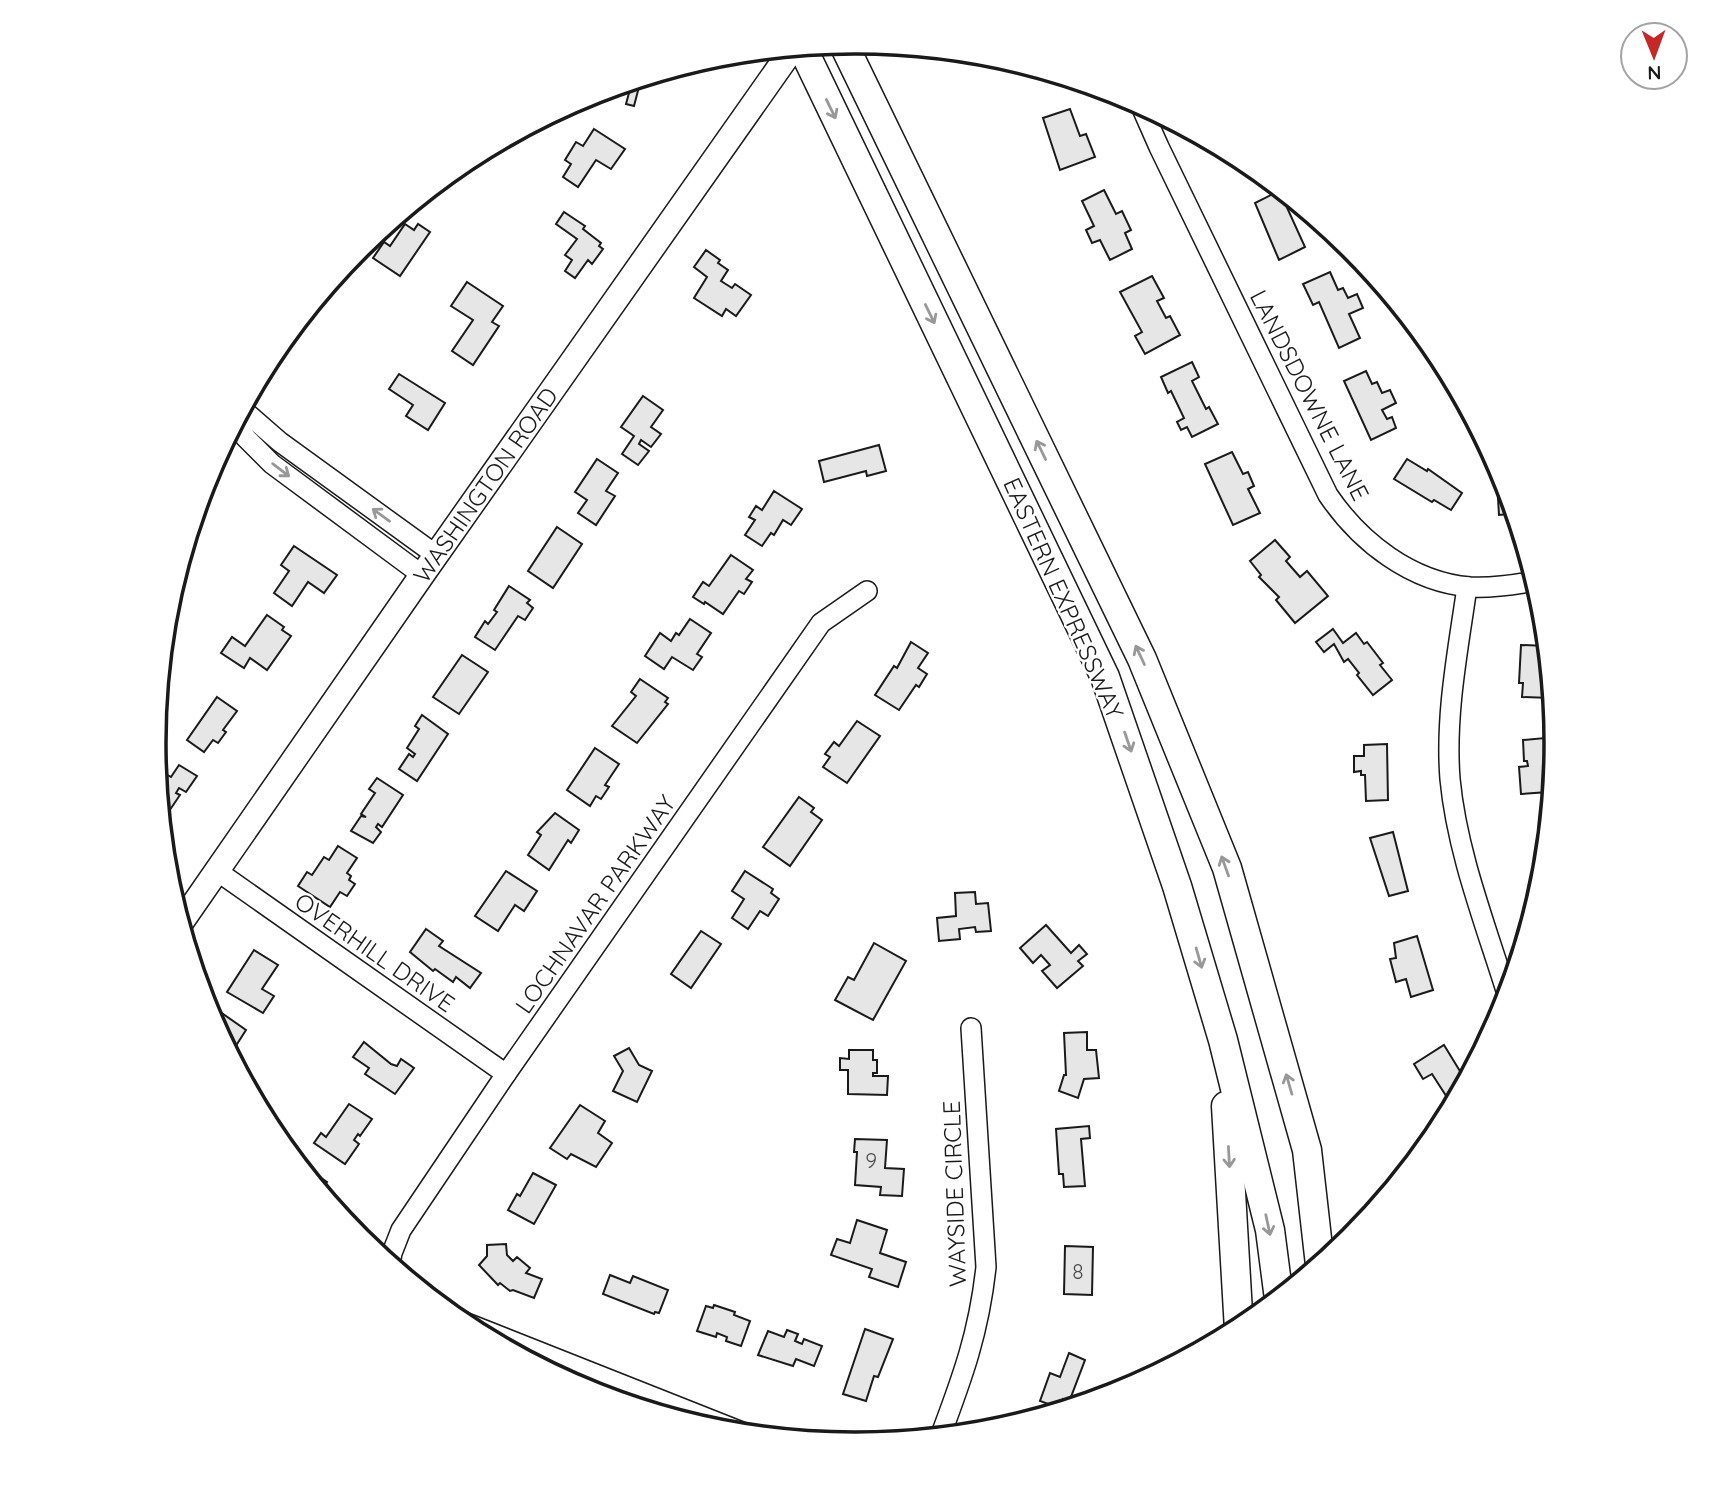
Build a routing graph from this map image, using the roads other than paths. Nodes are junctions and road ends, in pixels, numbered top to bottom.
1 (848, 54) edge
2 (806, 56) edge
3 (786, 58) edge
4 (1147, 119) edge
5 (249, 415) edge
6 (242, 430) edge
7 (429, 565) junction
8 (1525, 583) edge
9 (1467, 587) junction
10 (867, 591) dead end
11 (217, 871) junction
12 (187, 914) edge
13 (1503, 979) edge
14 (971, 1027) dead end
15 (1223, 1040) junction
16 (506, 1074) junction
17 (1307, 1150) junction
18 (1333, 1239) edge
19 (392, 1253) edge
20 (1319, 1253) edge
21 (1278, 1288) edge
22 (1238, 1317) edge
23 (511, 1341) edge
24 (696, 1414) edge
25 (944, 1427) edge

17 -> 1 highway, EASTERN EXPRESSWAY
2 -> 15 highway, EASTERN EXPRESSWAY
3 - 7 main road, WASHINGTON ROAD
4 - 9 street, LANDSDOWNE LANE
7 -> 5 street
6 -> 7 street
7 - 11 main road, WASHINGTON ROAD
8 - 9 street, LANDSDOWNE LANE
9 - 13 street
10 - 16 street, LOCHNAVAR PARKWAY
11 - 12 main road, WASHINGTON ROAD
11 - 16 street, OVERHILL DRIVE
14 - 25 street, WAYSIDE CIRCLE
15 -> 21 highway, EASTERN EXPRESSWAY
15 -> 22 highway
16 - 19 street, LOCHNAVAR PARKWAY
17 - 18 highway
17 - 20 highway, EASTERN EXPRESSWAY
23 - 24 street

